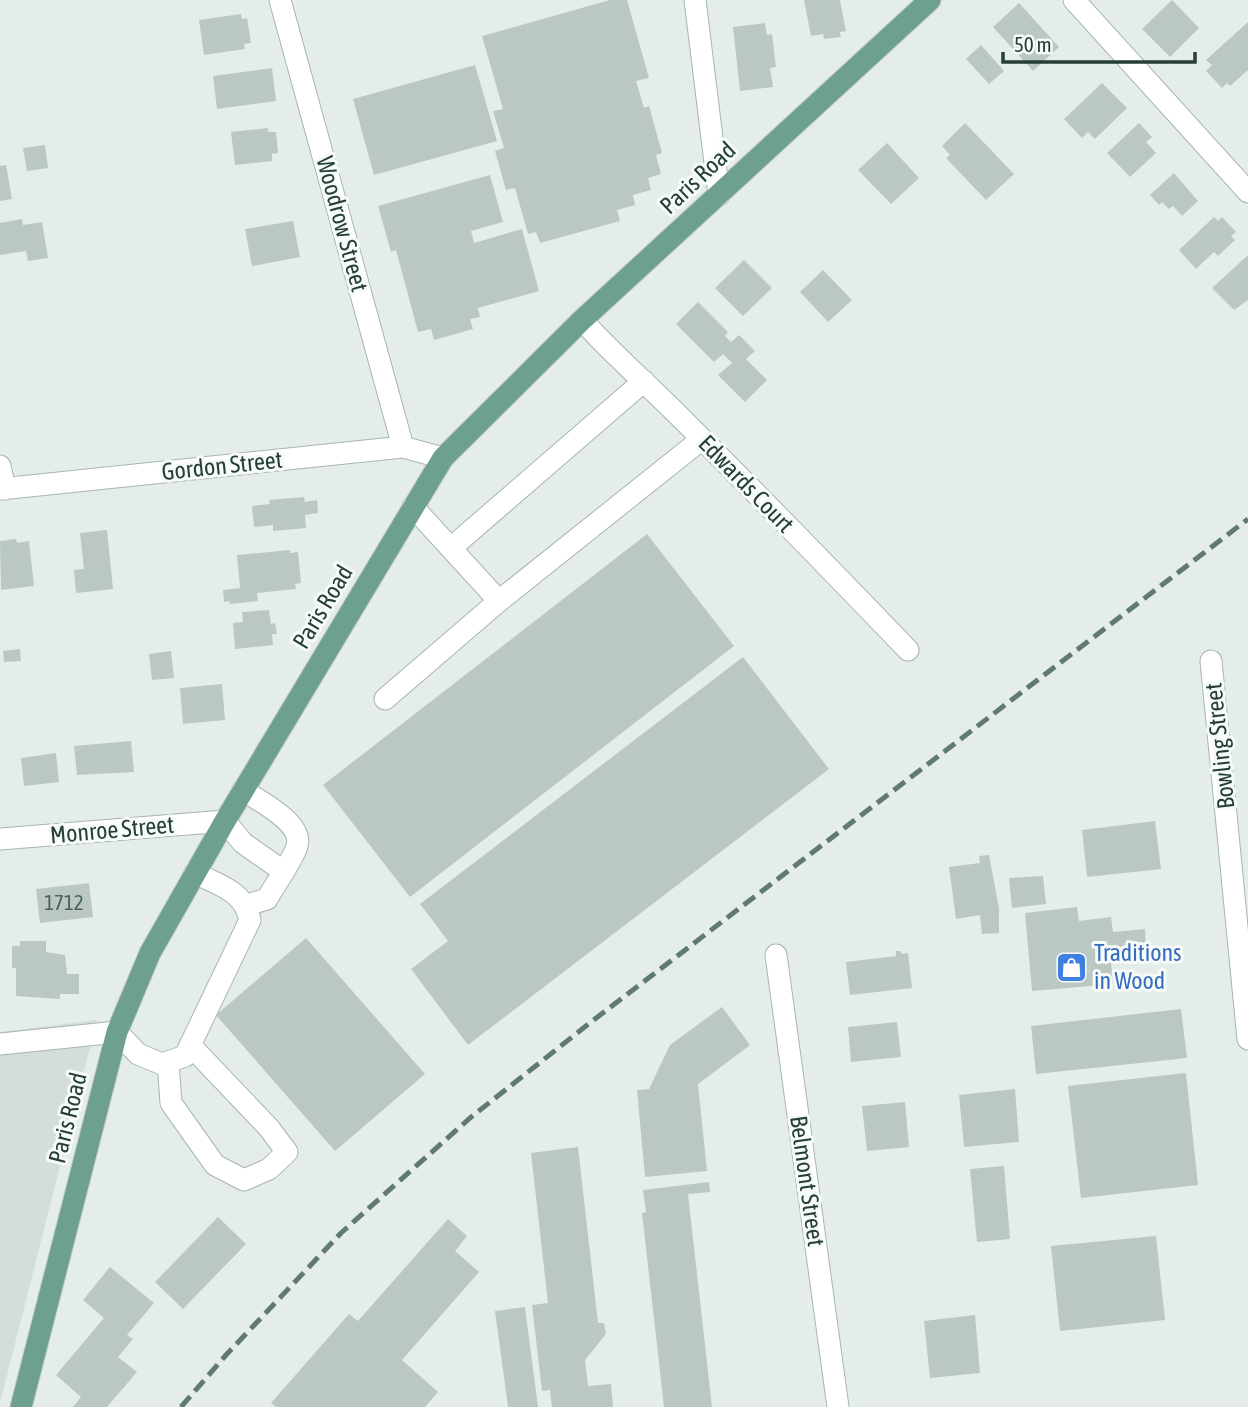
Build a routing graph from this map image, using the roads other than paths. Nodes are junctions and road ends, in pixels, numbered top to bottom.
1 (281, 0) edge
2 (695, 0) edge
3 (930, 0) edge
4 (1074, 0) edge
5 (1248, 192) edge
6 (719, 195) junction
7 (582, 320) junction
8 (644, 381) junction
9 (702, 439) junction
10 (404, 447) junction
11 (443, 458) junction
12 (0, 466) edge
13 (3, 489) edge
14 (414, 507) junction
15 (451, 548) junction
16 (499, 601) junction
17 (908, 650) dead end
18 (1211, 661) dead end
19 (385, 699) dead end
20 (243, 790) junction
21 (225, 821) junction
22 (0, 839) edge
23 (283, 871) junction
24 (195, 873) junction
25 (247, 905) junction
26 (776, 955) dead end
27 (117, 1032) junction
28 (1248, 1039) edge
29 (0, 1044) edge
30 (190, 1045) junction
31 (168, 1062) junction
32 (20, 1407) edge
33 (838, 1407) edge

1 - 10 street, Woodrow Street
2 - 6 street
3 - 6 main road, Paris Road
4 - 5 street
6 - 7 main road, Paris Road
7 - 8 street, Edwards Court
7 - 11 main road, Paris Road
8 - 9 street, Edwards Court
8 - 15 street
9 - 16 street
9 - 17 street, Edwards Court
10 - 11 street, Gordon Street
10 - 13 street, Gordon Street
11 - 14 main road, Paris Road
12 - 13 street
14 - 15 street
14 - 20 main road, Paris Road
15 - 16 street
16 - 19 street
18 - 28 street, Bowling Street
20 - 21 main road, Paris Road
20 - 23 street
21 - 22 street, Monroe Street
21 - 23 street
21 - 24 main road, Paris Road
23 - 25 street
24 - 25 street
24 - 27 main road, Paris Road
25 - 30 street
26 - 33 street, Belmont Street
27 - 29 street
27 - 31 street
27 - 32 main road, Paris Road
30 - 31 street
30 - 31 street

